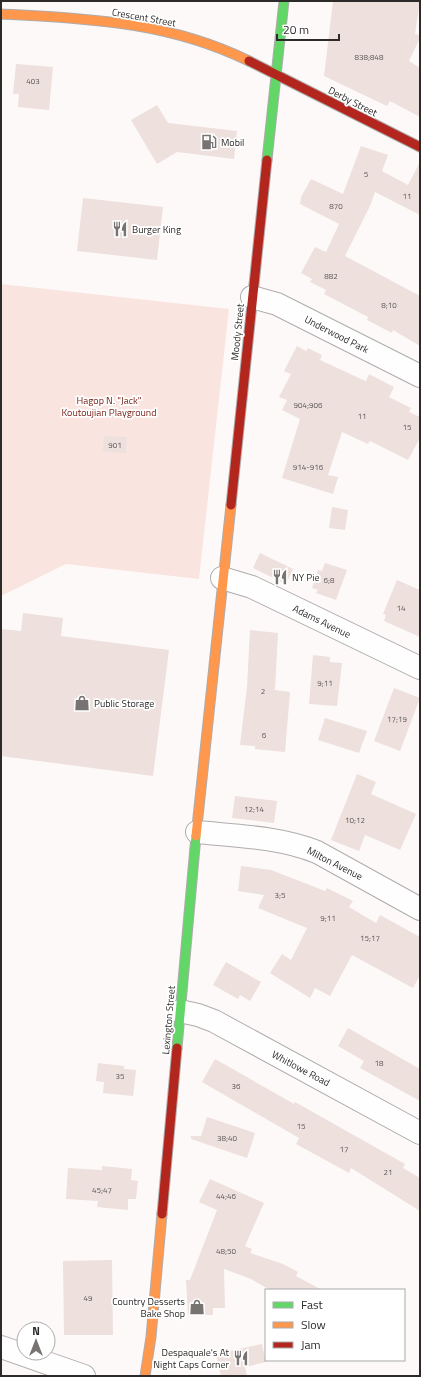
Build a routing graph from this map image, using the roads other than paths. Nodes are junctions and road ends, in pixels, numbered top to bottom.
1 (284, 1) edge
2 (1, 14) edge
3 (276, 74) junction
4 (420, 147) edge
5 (252, 297) junction
6 (420, 376) edge
7 (222, 578) junction
8 (213, 666) joint
9 (420, 668) edge
10 (197, 832) junction
11 (420, 909) edge
12 (180, 1011) junction
13 (420, 1133) edge
14 (1, 1347) edge
15 (84, 1376) edge
16 (146, 1376) edge

1 - 3 main road, Moody Street
2 - 3 main road, Crescent Street
3 - 4 main road, Derby Street
3 - 5 main road, Moody Street
5 - 6 street, Underwood Park
5 - 7 main road, Moody Street
7 - 8 main road, Moody Street
7 - 9 street, Adams Avenue
8 - 10 main road, Lexington Street
10 - 11 street, Milton Avenue
10 - 12 main road, Lexington Street
12 - 13 street, Whitlowe Road
12 - 16 main road, Lexington Street
14 - 15 street

